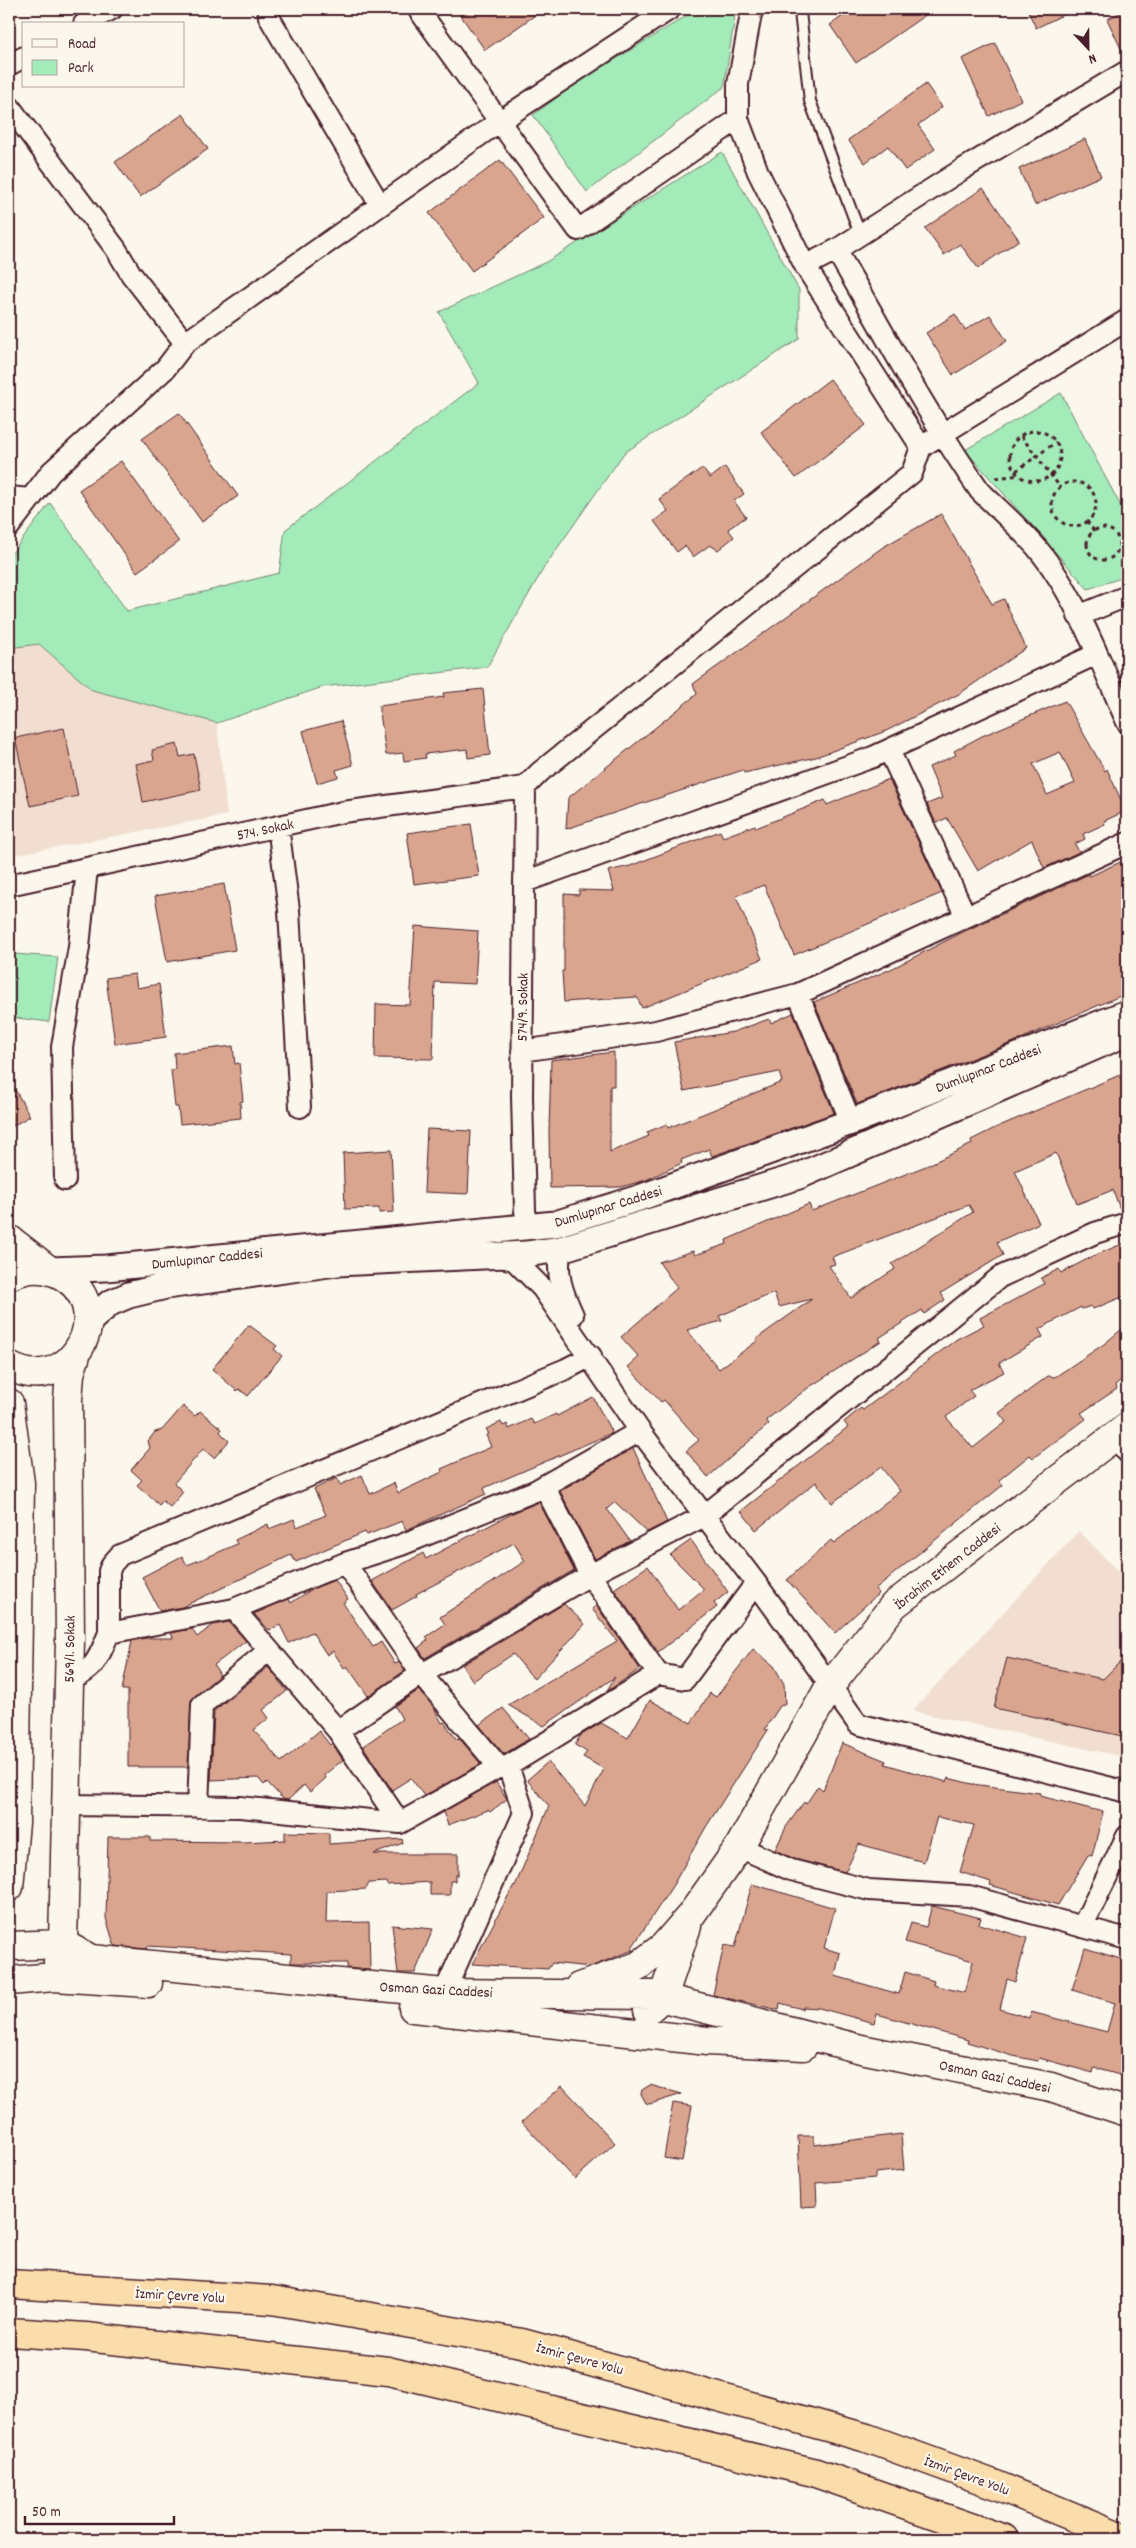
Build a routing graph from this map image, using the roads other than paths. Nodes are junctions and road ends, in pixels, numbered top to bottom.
1 (112, 9) edge
2 (269, 9) edge
3 (418, 9) edge
4 (670, 9) edge
5 (752, 9) edge
6 (804, 9) edge
7 (88, 22) edge
8 (22, 58) edge
9 (9, 65) edge
10 (1127, 71) edge
11 (9, 106) edge
12 (738, 119) junction
13 (500, 121) junction
14 (380, 205) junction
15 (860, 234) junction
16 (836, 250) junction
17 (806, 266) junction
18 (1127, 320) edge
19 (185, 343) junction
20 (942, 433) junction
21 (921, 447) junction
22 (9, 497) edge
23 (30, 499) junction
24 (9, 527) edge
25 (1127, 596) edge
26 (1078, 616) junction
27 (1097, 654) junction
28 (1127, 722) edge
29 (889, 750) junction
30 (525, 788) junction
31 (278, 826) junction
32 (1127, 844) edge
33 (88, 868) junction
34 (524, 882) junction
35 (9, 885) edge
36 (966, 917) junction
37 (798, 994) junction
38 (1127, 1013) edge
39 (1127, 1033) edge
40 (522, 1051) junction
41 (300, 1107) dead end
42 (851, 1122) junction
43 (65, 1180) dead end
44 (1127, 1223) edge
45 (527, 1227) junction
46 (9, 1239) edge
47 (562, 1249) junction
48 (490, 1254) junction
49 (49, 1270) junction
50 (9, 1276) edge
51 (88, 1322) junction
52 (76, 1355) junction
53 (591, 1356) junction
54 (9, 1366) edge
55 (9, 1404) edge
56 (640, 1431) junction
57 (1123, 1439) edge
58 (12, 1453) edge
59 (544, 1486) junction
60 (704, 1516) junction
61 (345, 1563) junction
62 (590, 1575) junction
63 (756, 1583) junction
64 (234, 1609) junction
65 (109, 1633) junction
66 (268, 1651) junction
67 (658, 1674) junction
68 (422, 1675) junction
69 (68, 1682) junction
70 (830, 1686) junction
71 (12, 1705) edge
72 (338, 1732) junction
73 (504, 1767) junction
74 (1127, 1792) edge
75 (64, 1805) junction
76 (198, 1807) junction
77 (400, 1823) junction
78 (1127, 1836) edge
79 (738, 1847) junction
80 (9, 1887) edge
81 (691, 1915) junction
82 (1082, 1927) junction
83 (1127, 1939) edge
84 (63, 1944) junction
85 (9, 1946) edge
86 (652, 1956) junction
87 (54, 1977) junction
88 (9, 1981) edge
89 (444, 1993) junction
90 (558, 1994) junction
91 (647, 2002) junction
92 (704, 2008) junction
93 (604, 2030) junction
94 (666, 2036) junction
95 (862, 2049) junction
96 (1127, 2112) edge
97 (9, 2284) edge
98 (9, 2332) edge
99 (1004, 2539) edge
100 (1127, 2539) edge

1 - 7 street
2 - 14 street
3 - 13 street
4 - 13 street
5 - 12 street
6 - 15 lane
8 - 9 street
10 - 15 street
11 - 19 street
12 - 13 street
12 - 17 street
13 - 14 street
14 - 19 street
15 - 16 street
16 - 17 street
16 - 20 street
17 - 21 street
18 - 20 street
19 - 23 street
20 - 21 street
20 - 26 street
21 - 30 street
22 - 23 street
23 - 24 street
25 - 26 street
26 - 27 street
27 - 28 street
27 - 29 street
29 - 34 street
29 - 36 street
30 - 31 street, 574. Sokak
30 - 34 street, 574/9. Sokak
31 - 33 street, 574. Sokak
31 - 41 street
32 - 36 street
33 - 35 street, 574. Sokak
33 - 43 street
34 - 40 street, 574/9. Sokak
36 - 37 street
37 - 40 street
37 - 42 street
38 - 42 street, Dumlupınar Caddesi
39 - 47 street, Dumlupınar Caddesi
40 - 45 street, 574/9. Sokak
42 - 45 street, Dumlupınar Caddesi
44 - 60 street
45 - 49 street, Dumlupınar Caddesi
46 - 49 main road
47 - 48 street, Dumlupınar Caddesi
47 - 53 street
48 - 51 street, Dumlupınar Caddesi
48 - 53 street
49 - 50 main road
49 - 51 main road
51 - 52 main road, 569/1. Sokak
52 - 54 main road
52 - 69 main road, 569/1. Sokak
53 - 56 street
53 - 65 street
55 - 58 main road
56 - 59 street
56 - 60 street
57 - 70 main road, İbrahim Ethem Caddesi
58 - 71 main road
59 - 61 street
59 - 62 street
60 - 62 street
60 - 63 street
61 - 64 street
61 - 68 street
62 - 67 street
62 - 68 street
63 - 67 street
63 - 70 street
64 - 65 street
64 - 66 street
65 - 69 street
66 - 72 street
66 - 76 street
67 - 73 street
68 - 72 street
68 - 73 street
69 - 75 main road, 569/1. Sokak
70 - 74 street
70 - 79 main road, İbrahim Ethem Caddesi
71 - 80 main road
72 - 77 street
73 - 77 street
73 - 89 street
75 - 76 street
75 - 84 main road, 569/1. Sokak
76 - 77 street
78 - 82 street
79 - 81 main road, İbrahim Ethem Caddesi
79 - 82 street
81 - 86 main road, İbrahim Ethem Caddesi
81 - 91 main road, İbrahim Ethem Caddesi
81 - 92 main road, İbrahim Ethem Caddesi
82 - 83 street
84 - 85 main road
84 - 87 main road, 569/1. Sokak
84 - 89 main road, Osman Gazi Caddesi
86 - 90 main road, İbrahim Ethem Caddesi
86 - 91 main road, İbrahim Ethem Caddesi
87 - 88 main road, Osman Gazi Caddesi
87 - 93 main road, Osman Gazi Caddesi
89 - 90 main road, Osman Gazi Caddesi
90 - 91 main road, Osman Gazi Caddesi
91 - 92 main road, Osman Gazi Caddesi
91 - 93 main road
91 - 94 main road
92 - 95 main road, Osman Gazi Caddesi
93 - 94 main road, Osman Gazi Caddesi
94 - 95 main road, Osman Gazi Caddesi
95 - 96 main road, Osman Gazi Caddesi
97 - 100 highway, İzmir Çevre Yolu
98 - 99 highway

